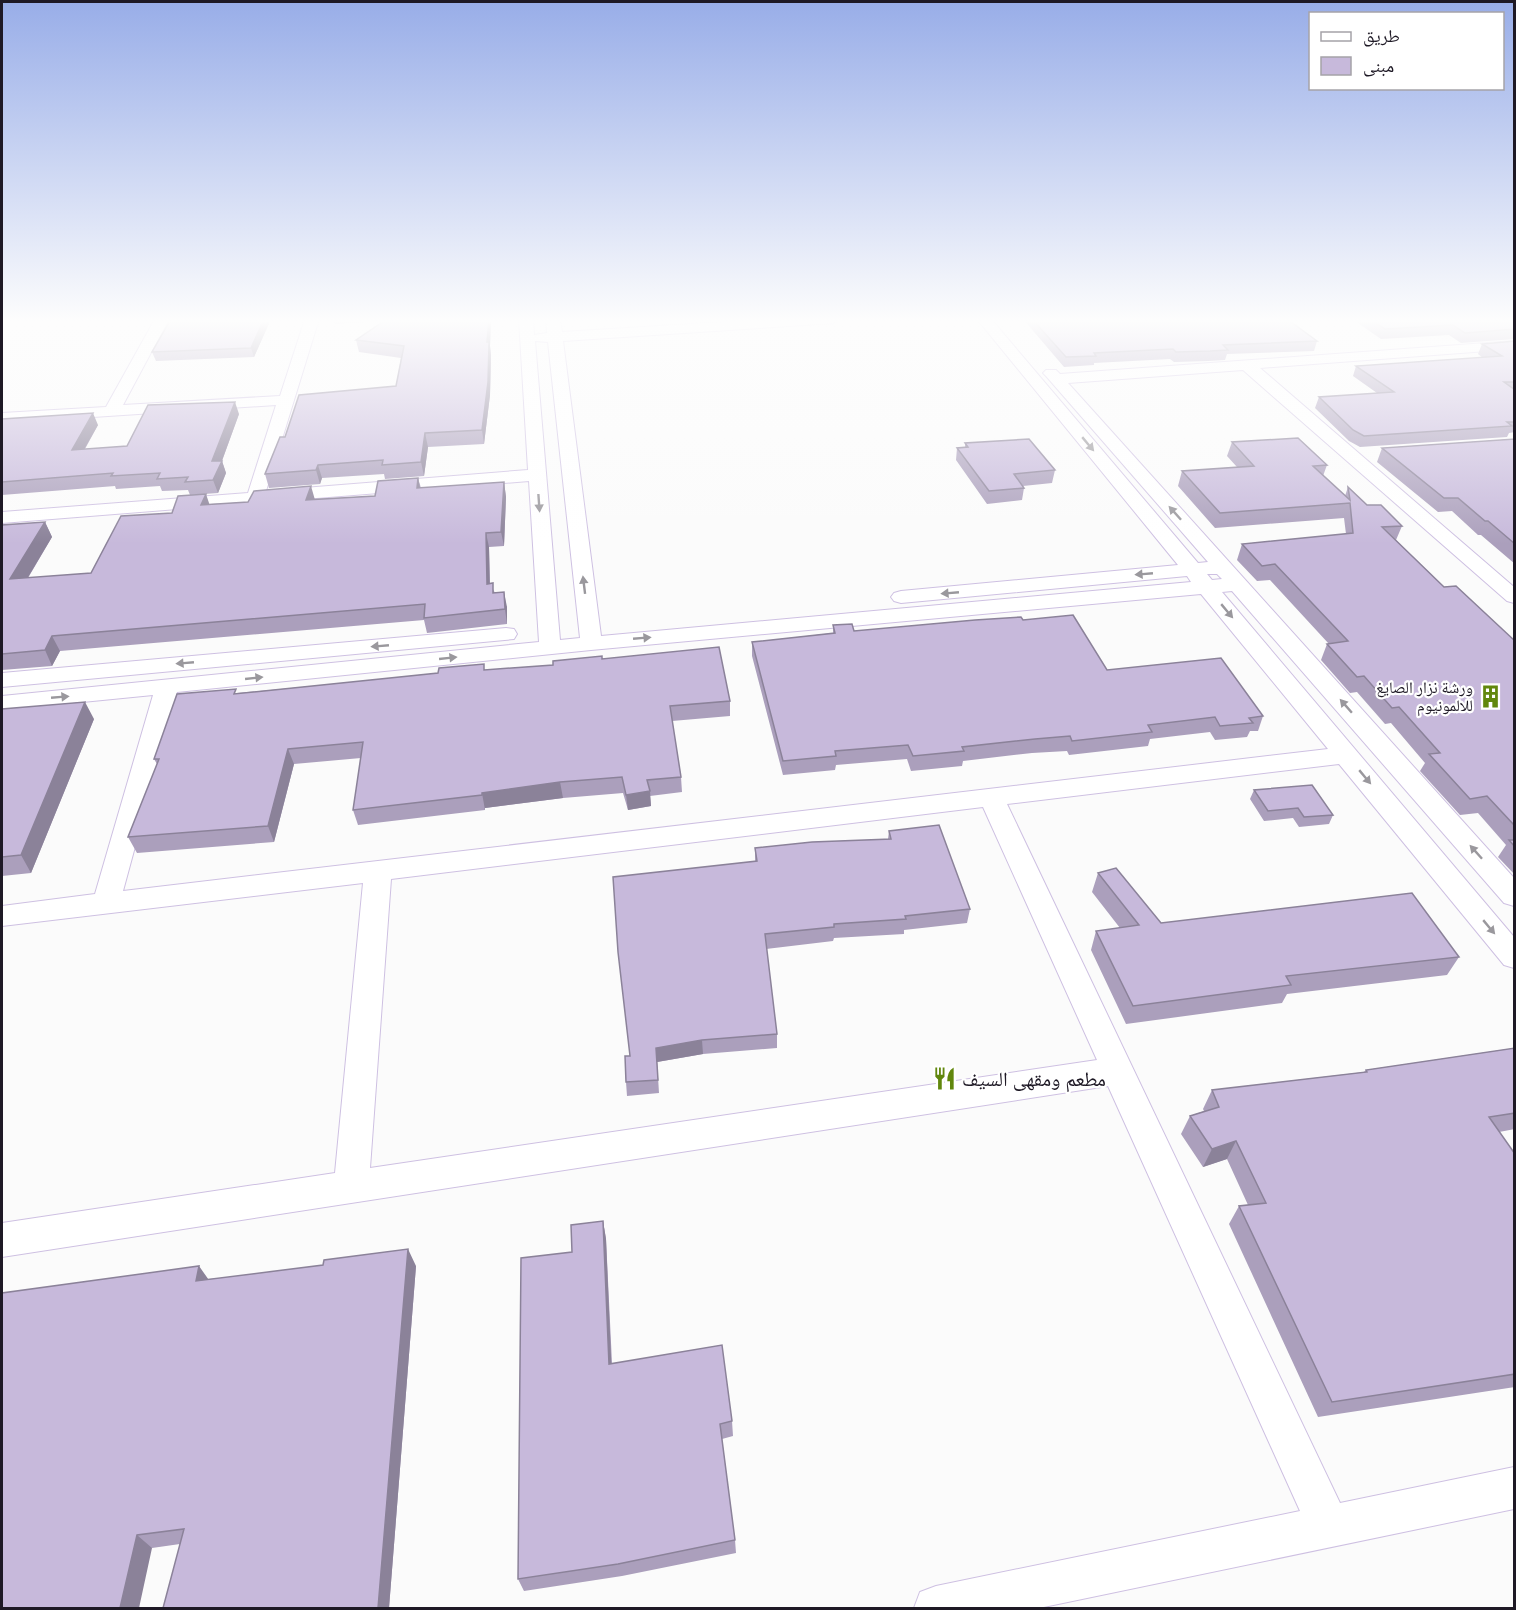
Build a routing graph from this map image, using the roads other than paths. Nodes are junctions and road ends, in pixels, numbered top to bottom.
1 (121, 394) edge
2 (288, 394) edge
3 (531, 394) edge
4 (558, 394) edge
5 (1046, 394) edge
6 (1069, 394) edge
7 (1280, 394) edge
8 (562, 396) joint
9 (286, 400) junction
10 (112, 411) junction
11 (2, 418) edge
12 (1374, 454) dead end
13 (1351, 456) junction
14 (537, 475) junction
15 (255, 498) junction
16 (2, 518) edge
17 (1223, 567) junction
18 (1192, 570) junction
19 (1239, 585) junction
20 (1207, 587) junction
21 (1515, 597) edge
22 (590, 635) junction
23 (549, 639) junction
24 (2, 680) edge
25 (167, 687) junction
26 (2, 703) edge
27 (1346, 755) junction
28 (991, 797) junction
29 (378, 871) junction
30 (1515, 896) edge
31 (106, 904) junction
32 (2, 916) edge
33 (1515, 957) edge
34 (1117, 1071) junction
35 (351, 1187) junction
36 (2, 1240) edge
37 (1515, 1488) edge
38 (1329, 1527) junction
39 (963, 1606) edge

1 - 10 street
2 - 9 street
3 - 14 street
4 - 8 street
5 -> 18 street
17 -> 6 street
7 - 13 street
22 -> 8 street
9 - 10 street
9 - 15 street
10 - 11 street
12 - 13 street
13 - 21 street
14 - 15 street
14 -> 23 street
15 - 16 street
17 - 18 street
17 - 19 street
18 - 20 street
18 -> 22 street
19 - 20 street
30 -> 19 street
22 -> 20 street
20 -> 27 street
22 - 23 street
23 -> 24 street
25 -> 23 street
26 -> 25 street
25 - 31 street
27 - 28 street
27 -> 33 street
28 - 29 street
28 - 34 street
29 - 31 street
29 - 35 street
31 - 32 street
34 - 35 street
34 - 38 street
35 - 36 street
37 - 38 street
38 - 39 street

